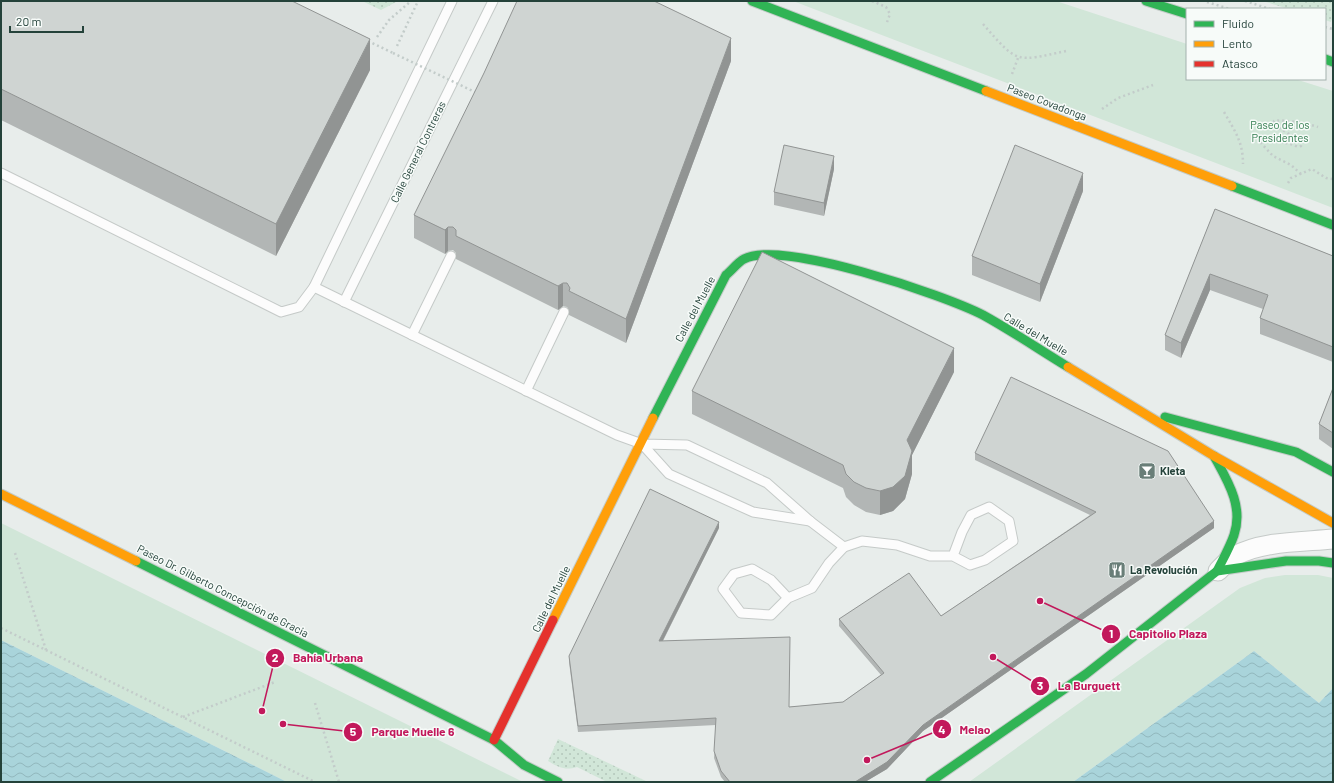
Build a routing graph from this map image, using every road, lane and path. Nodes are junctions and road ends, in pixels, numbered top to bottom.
1 (411, 1) edge
2 (418, 1) edge
3 (452, 1) edge
4 (493, 1) edge
5 (752, 1) edge
6 (872, 1) edge
7 (1146, 1) edge
8 (1205, 1) edge
9 (1245, 1) edge
10 (1227, 8) edge
11 (1267, 8) edge
12 (1186, 14) edge
13 (983, 24) dead end
14 (886, 25) dead end
15 (377, 37) dead end
16 (364, 40) edge
17 (397, 46) dead end
18 (1066, 51) dead end
19 (1018, 58) junction
20 (1012, 74) dead end
21 (1153, 85) dead end
22 (484, 97) edge
23 (1102, 109) dead end
24 (1224, 112) dead end
25 (1318, 127) dead end
26 (1243, 164) dead end
27 (1, 173) edge
28 (1302, 174) junction
29 (1333, 178) edge
30 (1287, 186) dead end
31 (1333, 225) edge
32 (451, 256) dead end
33 (314, 287) junction
34 (344, 302) junction
35 (564, 312) dead end
36 (412, 335) junction
37 (526, 391) junction
38 (1139, 410) junction
39 (642, 444) junction
40 (1214, 456) junction
41 (1333, 472) edge
42 (1, 494) edge
43 (810, 521) junction
44 (1333, 523) edge
45 (1333, 539) edge
46 (844, 547) junction
47 (15, 554) dead end
48 (953, 556) junction
49 (1333, 563) edge
50 (1217, 572) junction
51 (788, 598) junction
52 (1, 628) edge
53 (46, 650) junction
54 (274, 682) dead end
55 (315, 703) dead end
56 (183, 717) junction
57 (494, 740) junction
58 (315, 782) edge
59 (339, 782) edge
60 (558, 782) edge
61 (930, 782) edge

1 - 15 path
2 - 17 path
3 - 33 lane
4 - 34 lane, Calle General Contreras
5 - 31 main road, Paseo Covadonga
6 - 14 path
7 - 12 main road
8 - 10 path
9 - 11 path
13 - 19 path
16 - 22 path, bridge
18 - 19 path
19 - 20 path
21 - 23 path
24 - 26 path
25 - 28 path
27 - 33 lane
28 - 29 path
28 - 30 path
32 - 36 lane
33 - 34 lane
34 - 36 lane
35 - 37 lane
36 - 37 lane
37 - 39 lane
38 - 39 main road, Calle del Muelle
38 - 40 main road, Calle del Muelle
38 - 41 main road, Calle del Muelle
39 - 43 lane
39 - 43 lane
39 - 57 main road, Calle del Muelle
40 - 44 main road, Calle del Muelle
40 - 50 main road
42 - 57 main road, Paseo Dr. Gilberto Concepción de Gracia
43 - 46 lane
45 - 50 street
46 - 48 lane
46 - 51 lane
47 - 53 path
48 - 48 lane
49 - 50 main road
50 - 61 main road
51 - 51 lane
52 - 53 path
53 - 56 path
54 - 56 path
55 - 59 path
56 - 58 path
57 - 60 main road, Paseo Dr. Gilberto Concepción de Gracia

